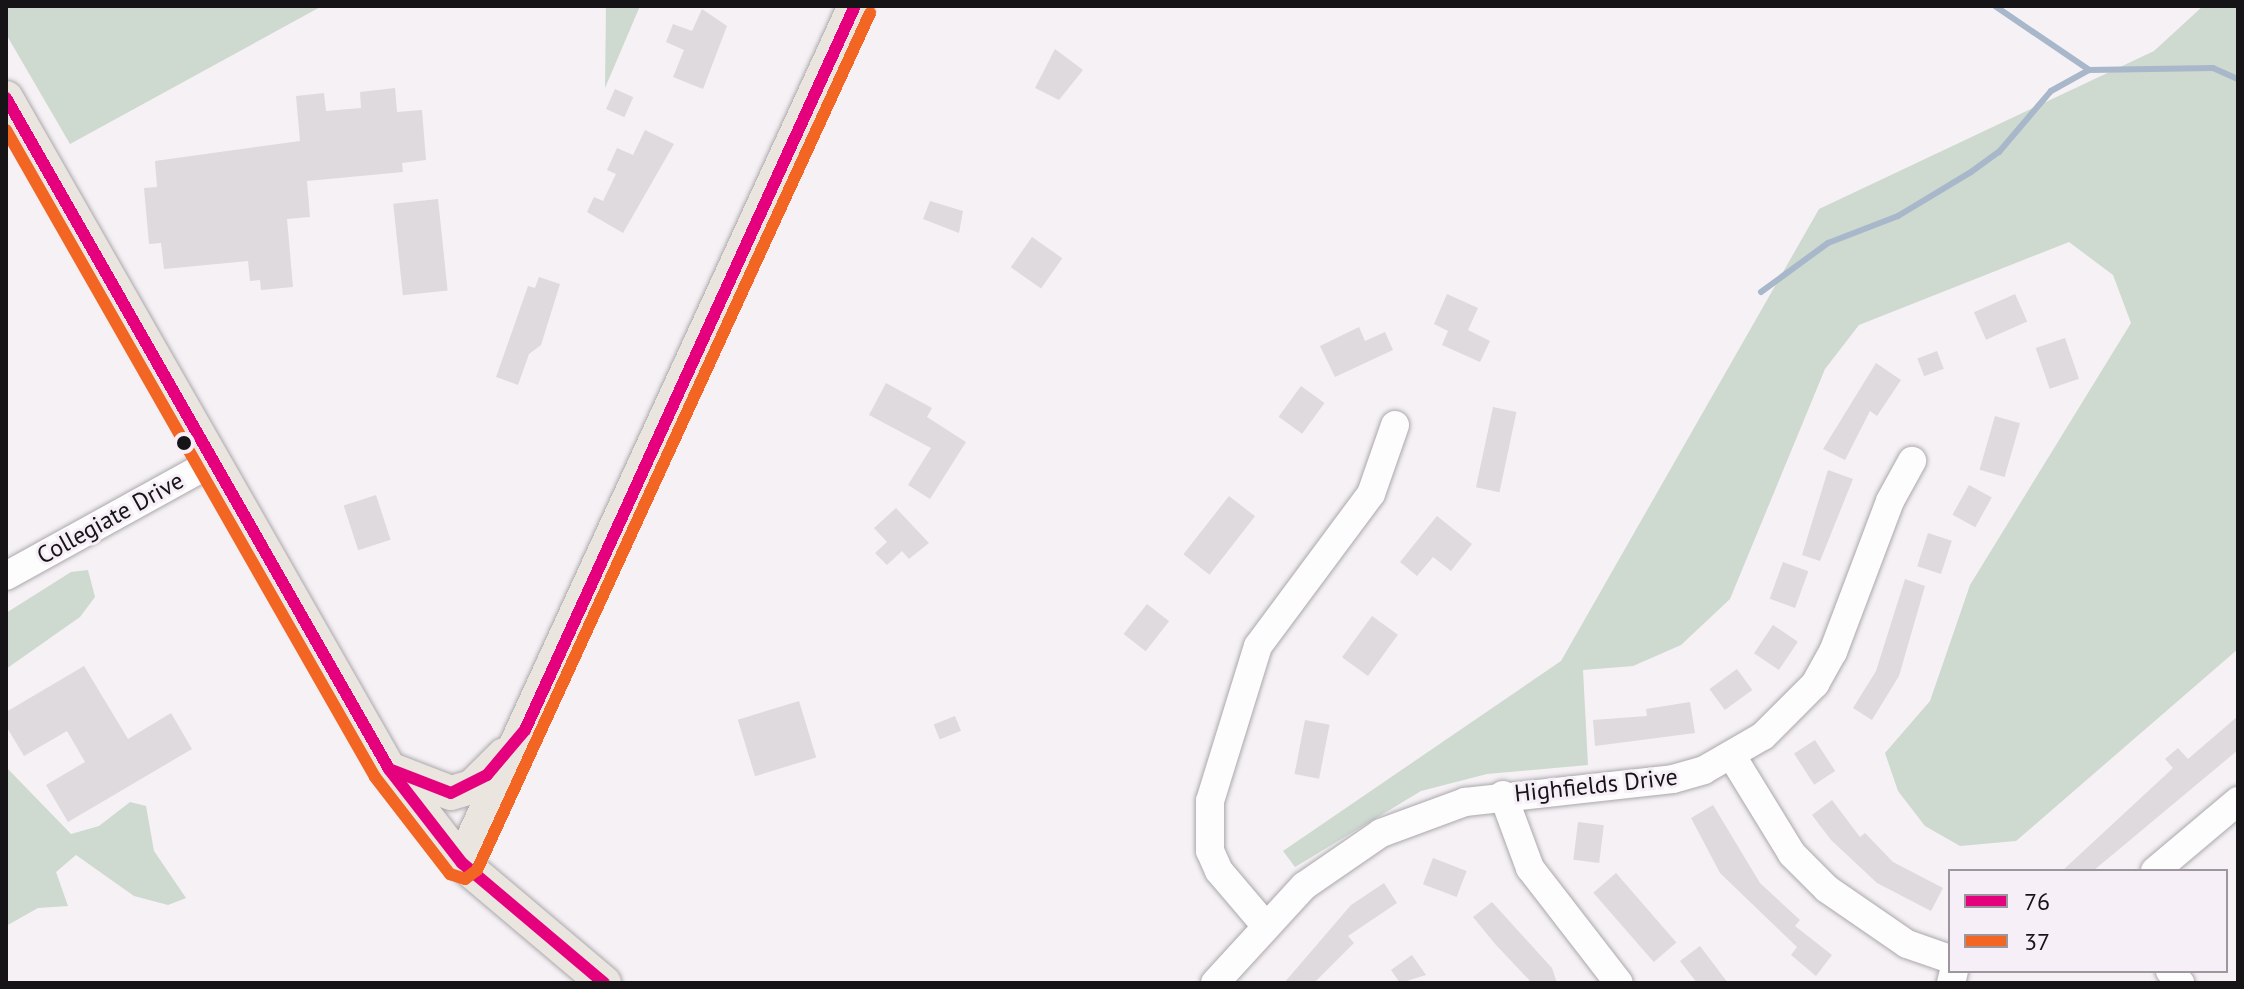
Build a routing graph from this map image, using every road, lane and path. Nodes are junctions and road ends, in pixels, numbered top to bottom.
1 (855, 6) edge
2 (6, 98) edge
3 (1395, 425) dead end
4 (214, 461) junction
5 (1912, 461) dead end
6 (6, 576) edge
7 (525, 730) junction
8 (1732, 756) junction
9 (389, 769) junction
10 (1503, 795) junction
11 (2238, 801) edge
12 (462, 863) junction
13 (2157, 869) edge
14 (1265, 925) junction
15 (1948, 958) edge
16 (604, 983) edge
17 (1215, 983) edge
18 (1619, 983) edge

1 - 7 main road
2 - 4 main road
3 - 14 street
4 - 6 street, Collegiate Drive
4 - 9 main road
5 - 8 street, Highfields Drive
7 - 9 main road
7 - 12 main road
8 - 10 street, Highfields Drive
8 - 15 street
9 - 12 main road
10 - 14 street, Highfields Drive
10 - 18 street
11 - 13 street
12 - 16 main road
14 - 17 street, Highfields Drive

